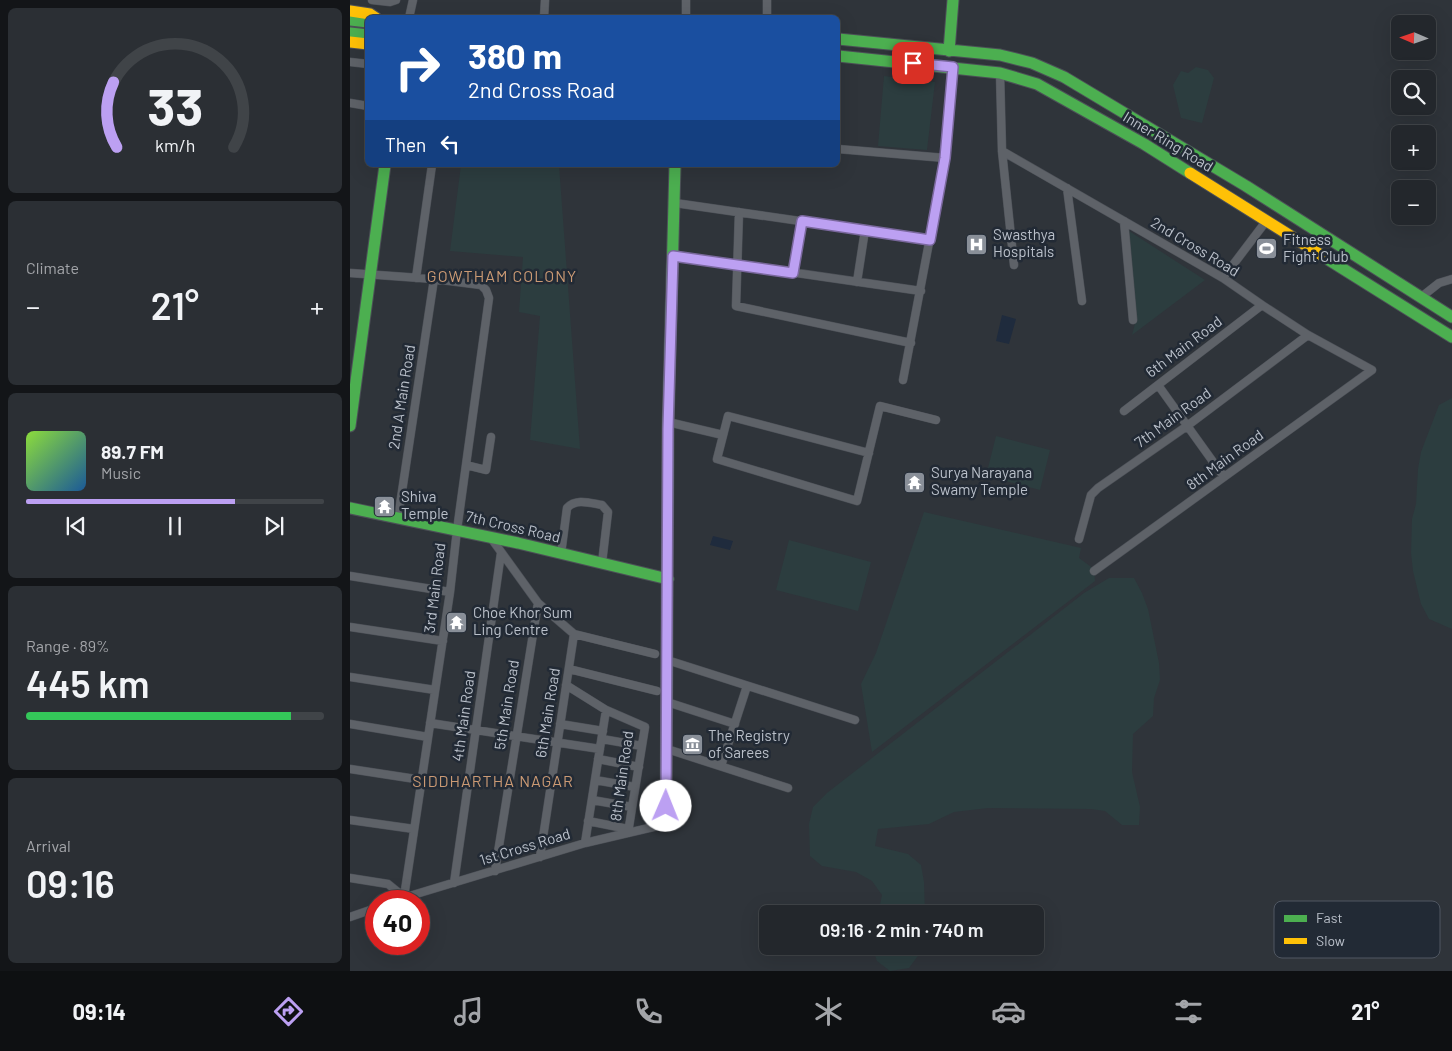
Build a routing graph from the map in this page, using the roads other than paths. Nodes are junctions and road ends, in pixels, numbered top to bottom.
1 (372, 0) edge
2 (396, 0) edge
3 (412, 0) edge
4 (545, 0) edge
5 (686, 0) edge
6 (768, 0) edge
7 (953, 0) edge
8 (350, 11) edge
9 (372, 15) edge
10 (410, 15) edge
11 (544, 15) edge
12 (686, 15) edge
13 (767, 15) edge
14 (350, 20) edge
15 (365, 22) edge
16 (350, 32) edge
17 (365, 34) edge
18 (840, 39) edge
19 (350, 42) edge
20 (365, 44) edge
21 (949, 51) junction
22 (840, 56) edge
23 (350, 62) edge
24 (365, 64) edge
25 (953, 67) junction
26 (1000, 73) junction
27 (350, 103) edge
28 (365, 106) edge
29 (840, 149) edge
30 (1002, 151) junction
31 (945, 158) junction
32 (384, 167) edge
33 (432, 167) edge
34 (675, 167) edge
35 (1067, 188) junction
36 (675, 203) junction
37 (739, 212) junction
38 (1267, 220) junction
39 (802, 221) junction
40 (1124, 221) junction
41 (865, 230) junction
42 (930, 240) junction
43 (673, 256) junction
44 (737, 265) junction
45 (1014, 265) dead end
46 (350, 273) edge
47 (793, 273) junction
48 (370, 275) junction
49 (416, 278) junction
50 (1223, 278) junction
51 (1452, 278) edge
52 (434, 279) junction
53 (856, 282) junction
54 (921, 291) junction
55 (1420, 298) junction
56 (1082, 301) dead end
57 (1262, 305) junction
58 (1452, 317) edge
59 (1133, 320) dead end
60 (1308, 335) junction
61 (1452, 337) edge
62 (911, 343) junction
63 (1372, 370) joint
64 (903, 380) dead end
65 (1158, 385) junction
66 (1124, 410) dead end
67 (936, 420) dead end
68 (668, 422) junction
69 (350, 426) edge
70 (1187, 426) junction
71 (723, 436) junction
72 (491, 437) dead end
73 (869, 453) junction
74 (466, 465) junction
75 (1224, 477) junction
76 (350, 508) edge
77 (398, 518) junction
78 (456, 530) junction
79 (491, 538) junction
80 (1079, 539) dead end
81 (501, 553) junction
82 (561, 554) junction
83 (602, 563) junction
84 (1094, 571) dead end
85 (350, 576) edge
86 (668, 579) junction
87 (450, 592) junction
88 (538, 603) junction
89 (350, 627) edge
90 (574, 634) junction
91 (443, 641) junction
92 (655, 654) dead end
93 (667, 660) junction
94 (569, 669) junction
95 (350, 677) edge
96 (566, 685) junction
97 (747, 686) junction
98 (435, 690) junction
99 (657, 691) dead end
100 (667, 702) junction
101 (606, 710) junction
102 (855, 720) dead end
103 (430, 723) junction
104 (350, 724) edge
105 (560, 724) junction
106 (735, 724) junction
107 (476, 730) junction
108 (602, 735) junction
109 (516, 736) junction
110 (428, 737) junction
111 (558, 742) junction
112 (642, 746) junction
113 (600, 749) junction
114 (667, 749) junction
115 (598, 760) junction
116 (721, 766) junction
117 (639, 767) junction
118 (350, 769) edge
119 (422, 780) junction
120 (595, 780) junction
121 (635, 787) junction
122 (788, 788) dead end
123 (592, 800) junction
124 (632, 807) junction
125 (350, 820) edge
126 (588, 821) junction
127 (666, 824) joint
128 (414, 829) junction
129 (628, 831) junction
130 (585, 843) junction
131 (540, 857) junction
132 (495, 871) junction
133 (350, 878) edge
134 (454, 883) junction
135 (395, 890) edge
136 (405, 890) edge
137 (429, 890) edge
138 (365, 912) edge
139 (350, 917) edge

1 - 2 street
3 - 10 street
4 - 11 street
5 - 12 street
6 - 13 street
7 - 21 main road
8 - 9 main road
14 - 15 main road
16 - 17 main road
18 - 21 main road, Inner Ring Road
19 - 20 main road
21 - 55 main road, Inner Ring Road
22 - 25 main road, Inner Ring Road
23 - 24 street
25 - 26 main road, Inner Ring Road
25 - 31 street
26 - 30 street
26 - 38 main road, Inner Ring Road
27 - 28 street
29 - 31 street
30 - 35 street, 2nd Cross Road
30 - 45 street
31 - 42 street
32 - 48 main road
33 - 49 street
34 - 36 main road
35 - 40 street, 2nd Cross Road
35 - 56 street
36 - 37 street
36 - 43 main road
37 - 39 street
37 - 44 street
38 - 50 street
38 - 61 main road, Inner Ring Road
39 - 41 street
39 - 47 street
40 - 50 street, 2nd Cross Road
40 - 59 street
41 - 42 street
41 - 53 street
42 - 54 street
43 - 44 street
43 - 68 main road
44 - 47 street
44 - 62 street
46 - 48 street
47 - 53 street
48 - 49 street
48 - 69 main road
49 - 52 street
50 - 57 street, 2nd Cross Road
51 - 55 street
52 - 74 street, 3rd Main Road
52 - 77 street, 2nd A Main Road
53 - 54 street
54 - 62 street
55 - 58 main road, Inner Ring Road
57 - 60 street, 2nd Cross Road
57 - 65 street, 6th Main Road
60 - 63 street, 2nd Cross Road
60 - 70 street, 7th Main Road
62 - 64 street
63 - 75 street, 8th Main Road
65 - 66 street, 6th Main Road
65 - 70 street
67 - 73 street
68 - 71 street
68 - 86 main road
70 - 75 street
70 - 80 street, 7th Main Road
71 - 73 street
71 - 73 street
72 - 74 street
74 - 78 street, 3rd Main Road
75 - 84 street, 8th Main Road
76 - 77 main road, 7th Cross Road
77 - 78 main road, 7th Cross Road
78 - 79 main road, 7th Cross Road
78 - 87 street, 3rd Main Road
79 - 81 street
79 - 82 main road, 7th Cross Road
81 - 88 street
81 - 107 street, 4th Main Road
82 - 83 main road, 7th Cross Road
82 - 83 street
83 - 86 main road, 7th Cross Road
85 - 87 street
86 - 93 main road
87 - 91 street, 3rd Main Road
88 - 90 street
88 - 109 street, 5th Main Road
89 - 91 street
90 - 92 street
90 - 94 street, 6th Main Road
91 - 98 street, 3rd Main Road
93 - 97 street
93 - 100 main road
94 - 96 street, 6th Main Road
94 - 99 street
95 - 98 street
96 - 101 street
96 - 105 street, 6th Main Road
97 - 102 street
97 - 106 street
98 - 103 street, 3rd Main Road
100 - 106 street
100 - 114 main road
101 - 108 street
101 - 112 street, 8th Main Road
103 - 107 street
103 - 110 street, 3rd Main Road
104 - 110 street
105 - 108 street
105 - 111 street, 6th Main Road
106 - 116 street
107 - 109 street
107 - 134 street, 4th Main Road
108 - 112 street
108 - 113 street
109 - 111 street
109 - 132 street, 5th Main Road
110 - 119 street, 3rd Main Road
111 - 113 street
111 - 131 street, 6th Main Road
112 - 117 street, 8th Main Road
113 - 115 street
114 - 116 street
114 - 127 main road
115 - 117 street
115 - 120 street
116 - 122 street
117 - 121 street, 8th Main Road
118 - 119 street
119 - 128 street, 3rd Main Road
120 - 121 street
120 - 123 street
121 - 124 street, 8th Main Road
123 - 124 street
123 - 126 street
124 - 129 street, 8th Main Road
125 - 128 street
126 - 129 street
126 - 130 street
127 - 129 street, 1st Cross Road
128 - 136 street, 3rd Main Road
129 - 130 street, 1st Cross Road
130 - 131 street, 1st Cross Road
131 - 132 street, 1st Cross Road
132 - 134 street, 1st Cross Road
133 - 135 street
134 - 137 street, 1st Cross Road
138 - 139 street

